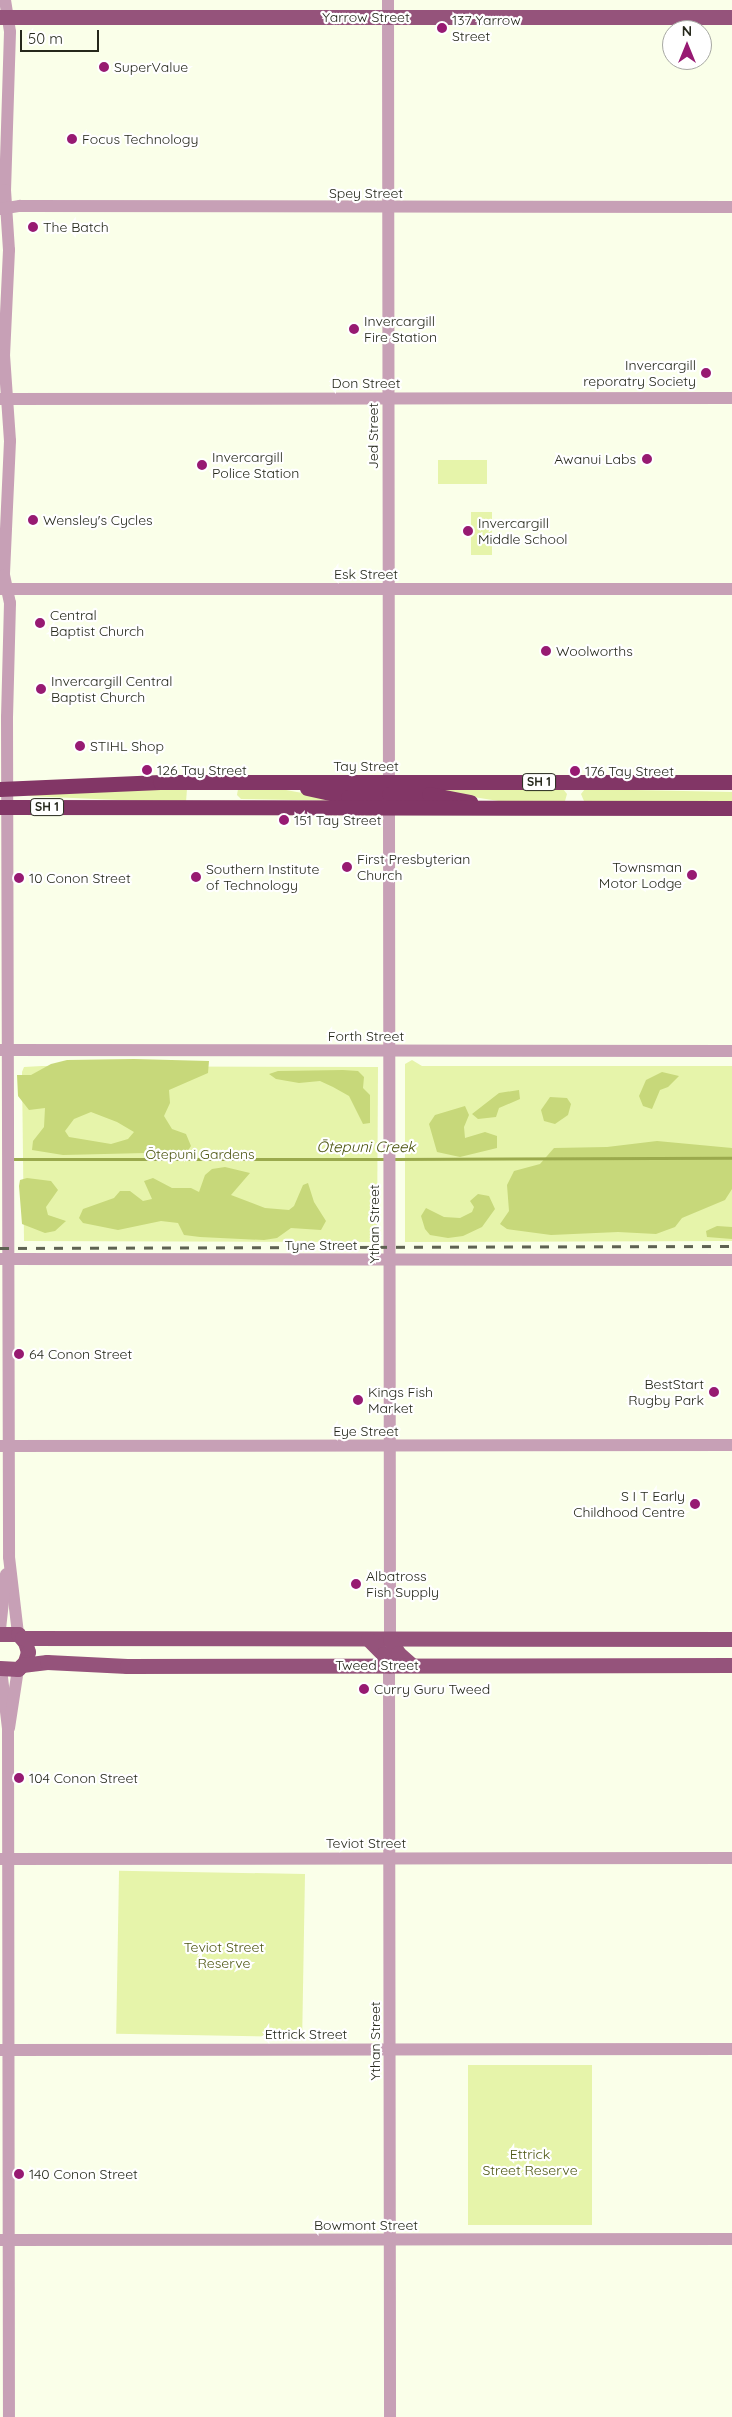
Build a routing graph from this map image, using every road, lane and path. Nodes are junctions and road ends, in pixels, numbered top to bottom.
1 (5, 0) edge
2 (388, 0) edge
3 (4, 17) edge
4 (388, 17) junction
5 (732, 17) edge
6 (4, 208) edge
7 (388, 208) junction
8 (732, 208) edge
9 (4, 398) edge
10 (388, 398) junction
11 (732, 398) edge
12 (4, 589) edge
13 (388, 589) junction
14 (732, 589) edge
15 (239, 782) junction
16 (574, 782) junction
17 (732, 782) edge
18 (3, 789) edge
19 (389, 795) junction
20 (4, 807) edge
21 (243, 808) junction
22 (574, 808) junction
23 (732, 808) edge
24 (4, 1051) edge
25 (389, 1051) junction
26 (732, 1051) edge
27 (4, 1259) edge
28 (389, 1260) junction
29 (732, 1260) edge
30 (732, 1445) edge
31 (4, 1446) edge
32 (389, 1446) junction
33 (9, 1557) junction
34 (0, 1629) edge
35 (0, 1634) edge
36 (20, 1636) junction
37 (368, 1639) junction
38 (390, 1639) junction
39 (732, 1639) edge
40 (389, 1665) junction
41 (412, 1665) junction
42 (732, 1665) edge
43 (20, 1667) junction
44 (0, 1669) edge
45 (8, 1729) junction
46 (390, 1858) junction
47 (732, 1858) edge
48 (4, 1859) edge
49 (390, 2049) junction
50 (732, 2049) edge
51 (4, 2050) edge
52 (4, 2240) edge
53 (390, 2240) junction
54 (732, 2240) edge
55 (9, 2417) edge
56 (390, 2417) edge

1 - 3 street
2 - 4 street, Jed Street
3 - 4 main road, Yarrow Street
3 - 6 street
4 - 5 main road, Yarrow Street
4 - 7 street, Jed Street
6 - 7 street, Spey Street
6 - 9 street
7 - 8 street, Spey Street
7 - 10 street, Jed Street
9 - 10 street, Don Street
9 - 12 street
10 - 11 street, Don Street
10 - 13 street, Jed Street
12 - 13 street, Esk Street
12 - 18 street
13 - 14 street, Esk Street
13 - 19 street, Jed Street
15 - 18 highway, SH 1
15 - 19 highway, SH 1
15 - 21 highway
16 - 17 highway, Tay Street / SH 1
16 - 19 highway, Tay Street / SH 1
16 - 22 highway
18 - 20 street
19 - 21 highway, Tay Street / SH 1
19 - 22 highway, Tay Street / SH 1
19 - 25 street, Ythan Street
20 - 21 highway, Tay Street / SH 1
20 - 24 street
22 - 23 highway, Tay Street / SH 1
24 - 25 street, Forth Street
24 - 27 street
25 - 26 street, Forth Street
25 - 28 street, Ythan Street
27 - 28 street, Tyne Street
27 - 31 street
28 - 29 street, Tyne Street
28 - 32 street, Ythan Street
30 - 32 street, Eye Street
31 - 32 street, Eye Street
31 - 33 street
32 - 38 street, Ythan Street
33 - 34 street
33 - 36 street
35 - 36 main road, Tweed Street
36 - 37 main road, Tweed Street
36 - 43 main road
37 - 38 main road, Tweed Street
37 - 40 main road
38 - 39 main road, Tweed Street
38 - 41 main road
40 - 41 main road, Tweed Street
40 - 43 main road, Tweed Street
40 - 46 street, Ythan Street
41 - 42 main road, Tweed Street
43 - 44 main road, Tweed Street
43 - 45 street
44 - 45 street
45 - 48 street
46 - 47 street, Teviot Street
46 - 48 street, Teviot Street
46 - 49 street, Ythan Street
48 - 51 street
49 - 50 street, Ettrick Street
49 - 51 street, Ettrick Street
49 - 53 street, Ythan Street
51 - 52 street
52 - 53 street, Bowmont Street
52 - 55 street
53 - 54 street, Bowmont Street
53 - 56 street, Ythan Street

